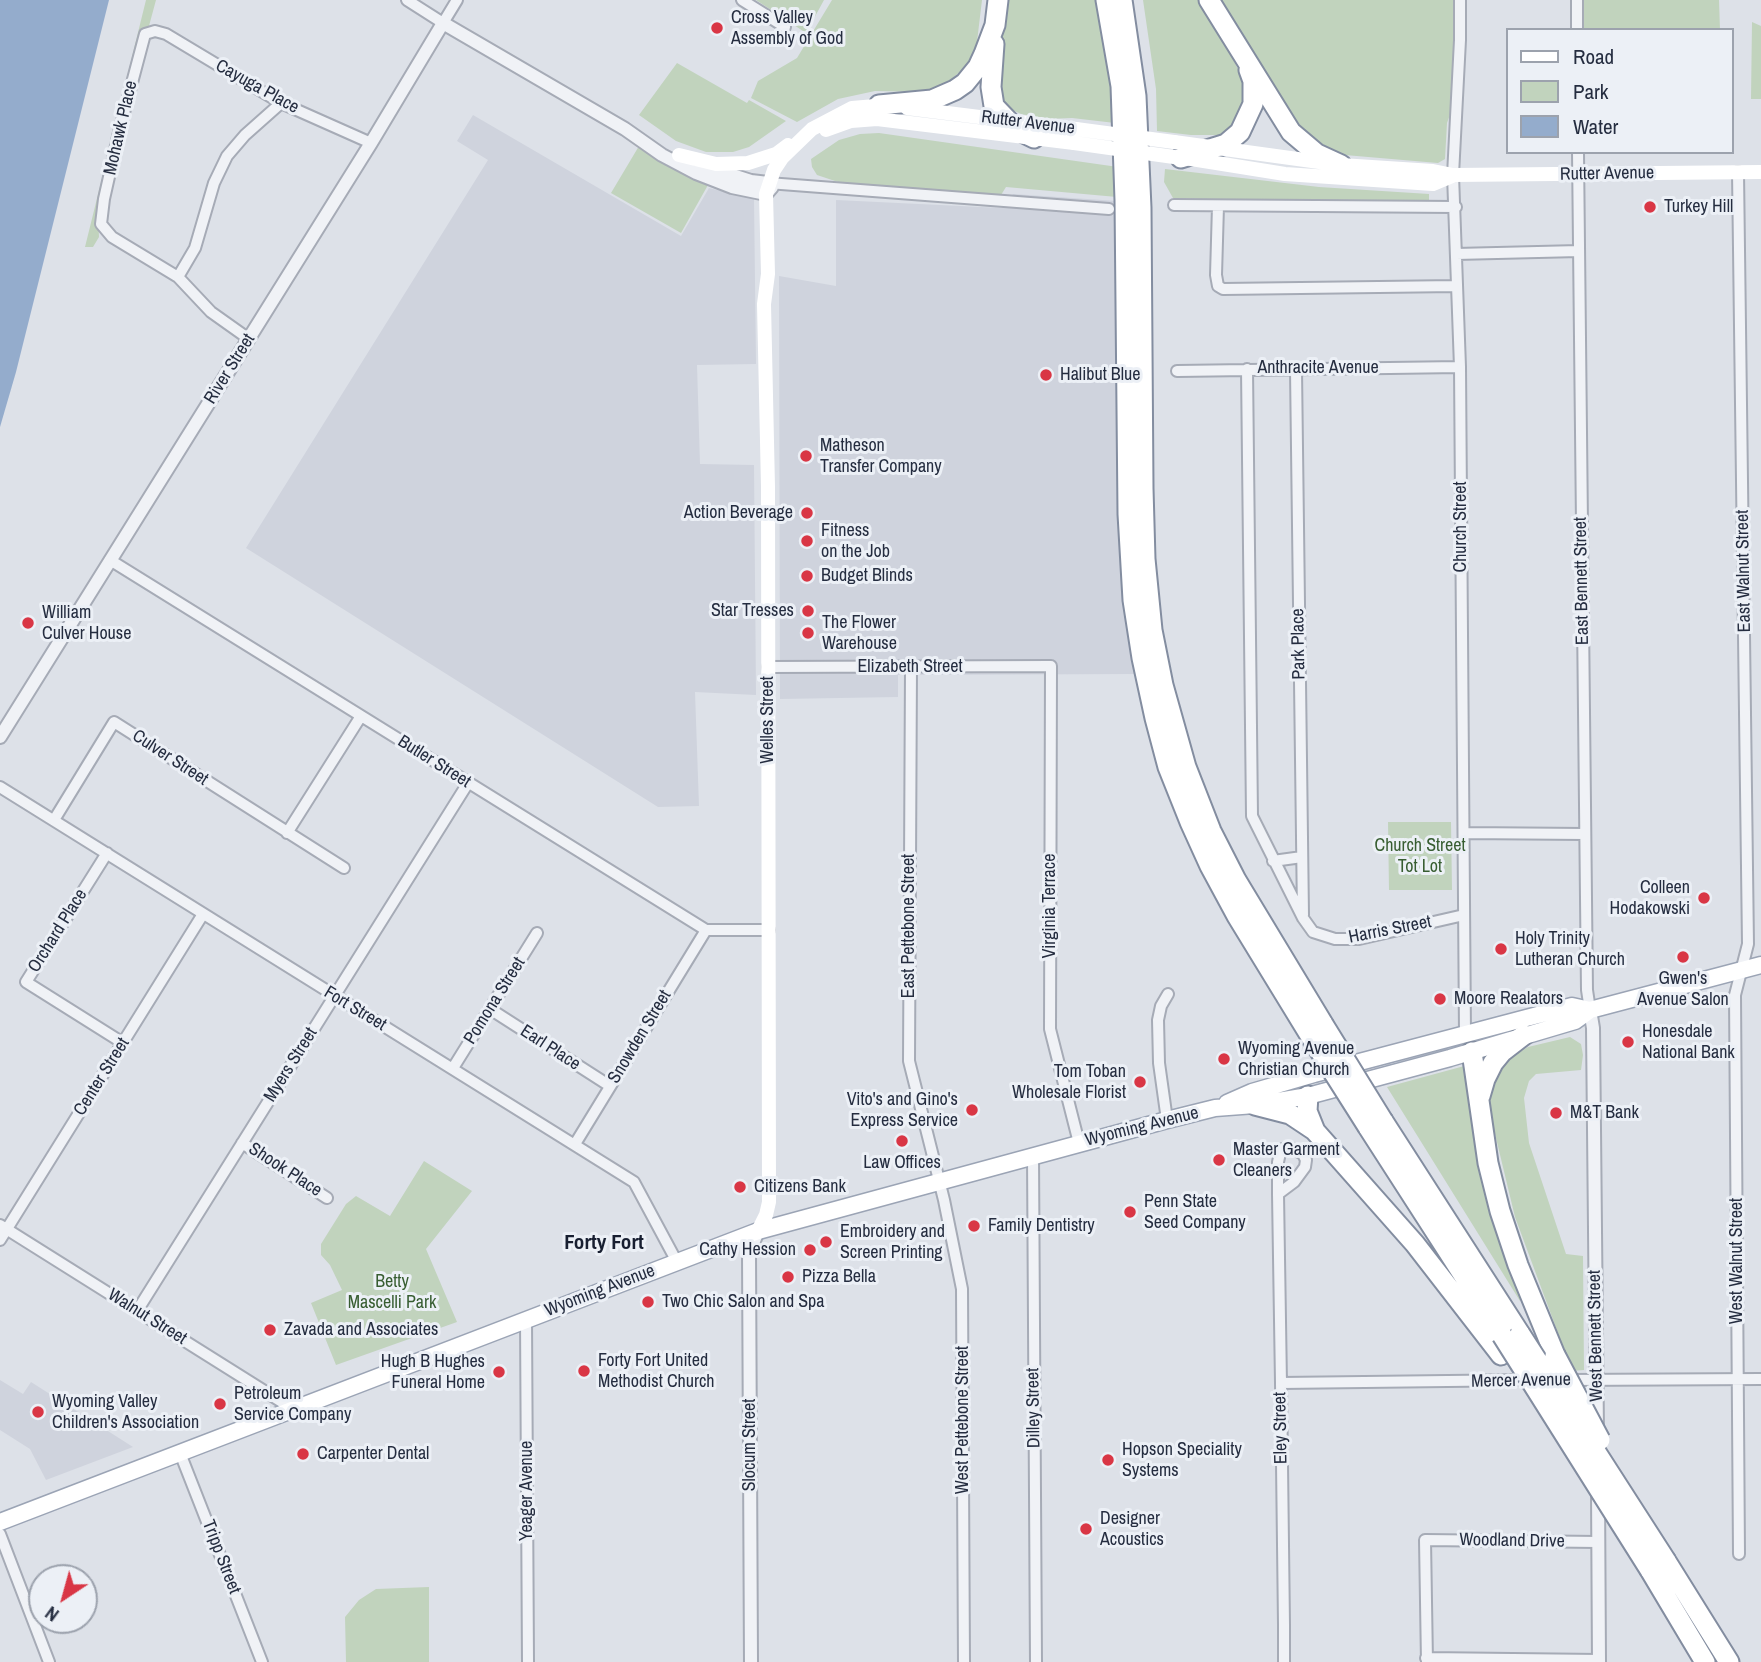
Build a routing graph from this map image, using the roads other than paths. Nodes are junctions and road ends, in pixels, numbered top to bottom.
1 (407, 0) edge
2 (457, 0) edge
3 (742, 0) edge
4 (998, 0) edge
5 (1106, 0) edge
6 (1122, 0) edge
7 (1209, 0) edge
8 (1460, 0) edge
9 (1577, 0) edge
10 (443, 23) junction
11 (995, 25) junction
12 (785, 27) dead end
13 (1577, 28) edge
14 (145, 34) joint
15 (1243, 53) junction
16 (281, 103) junction
17 (879, 104) junction
18 (1006, 121) junction
19 (812, 129) junction
20 (1075, 136) junction
21 (640, 138) junction
22 (1034, 138) junction
23 (371, 143) junction
24 (1217, 147) junction
25 (1177, 150) junction
26 (1577, 154) edge
27 (679, 155) junction
28 (1341, 165) junction
29 (1738, 172) junction
30 (1761, 172) edge
31 (1578, 175) junction
32 (1453, 176) junction
33 (769, 192) junction
34 (1174, 205) dead end
35 (1218, 205) junction
36 (1456, 207) junction
37 (1109, 209) dead end
38 (1578, 251) junction
39 (1456, 254) junction
40 (178, 277) junction
41 (1456, 286) junction
42 (249, 340) junction
43 (1460, 367) junction
44 (1247, 369) junction
45 (1296, 370) junction
46 (1177, 371) dead end
47 (110, 560) junction
48 (1051, 666) joint
49 (768, 667) junction
50 (911, 668) junction
51 (361, 716) junction
52 (0, 737) edge
53 (468, 783) junction
54 (0, 787) edge
55 (54, 820) junction
56 (287, 832) junction
57 (1464, 833) junction
58 (1585, 834) junction
59 (107, 853) junction
60 (1302, 857) junction
61 (1273, 861) junction
62 (344, 869) dead end
63 (204, 915) junction
64 (1464, 915) junction
65 (1303, 918) junction
66 (706, 930) junction
67 (769, 930) junction
68 (537, 933) dead end
69 (1761, 965) edge
70 (1742, 970) junction
71 (1168, 994) dead end
72 (334, 996) junction
73 (490, 1009) junction
74 (1590, 1010) junction
75 (1317, 1031) junction
76 (1524, 1035) junction
77 (123, 1043) junction
78 (1469, 1043) junction
79 (453, 1068) junction
80 (1314, 1074) junction
81 (610, 1086) junction
82 (1308, 1096) junction
83 (1479, 1100) junction
84 (1255, 1105) junction
85 (1215, 1108) junction
86 (1167, 1120) junction
87 (1315, 1131) junction
88 (242, 1143) junction
89 (1079, 1143) junction
90 (575, 1144) junction
91 (1033, 1154) junction
92 (939, 1180) junction
93 (1278, 1194) dead end
94 (327, 1198) dead end
95 (3, 1227) edge
96 (758, 1231) junction
97 (0, 1240) edge
98 (677, 1262) junction
99 (137, 1311) junction
100 (526, 1320) junction
101 (1738, 1379) junction
102 (1761, 1379) edge
103 (1597, 1380) junction
104 (1280, 1383) junction
105 (293, 1409) junction
106 (180, 1453) junction
107 (0, 1522) edge
108 (0, 1534) edge
109 (1598, 1542) junction
110 (1739, 1554) dead end
111 (1658, 1566) junction
112 (1427, 1660) edge
113 (1599, 1661) edge
114 (49, 1662) edge
115 (262, 1662) edge
116 (528, 1662) edge
117 (751, 1662) edge
118 (964, 1662) edge
119 (1036, 1662) edge
120 (1284, 1662) edge
121 (1705, 1662) edge
122 (1729, 1662) edge

1 - 10 street
2 - 10 street, River Street
3 - 12 street
4 - 11 highway
5 - 75 highway
6 - 75 highway
7 - 15 highway
8 - 32 street, Church Street
9 - 13 street
10 - 21 street
10 - 23 street, River Street
11 - 17 highway
11 - 18 highway
14 - 16 street, Cayuga Place
14 - 40 street, Mohawk Place
15 - 24 highway
15 - 28 highway
16 - 23 street, Cayuga Place
16 - 40 street
17 - 18 main road, Rutter Avenue
17 - 19 main road, Rutter Avenue
18 - 20 main road, Rutter Avenue
18 - 22 highway
19 - 27 main road
19 - 33 main road, Rutter Avenue
20 - 22 main road, Rutter Avenue
20 - 25 main road, Rutter Avenue, bridge
21 - 27 street
21 - 33 street
22 - 33 main road, Rutter Avenue
23 - 42 street, River Street
24 - 25 highway
24 - 28 main road, Rutter Avenue
25 - 32 main road, Rutter Avenue
26 - 31 street, East Bennett Street
27 - 33 street
28 - 32 main road, Rutter Avenue
29 - 30 main road, Rutter Avenue
29 - 31 main road, Rutter Avenue
29 - 70 street, East Walnut Street
31 - 32 main road, Rutter Avenue
31 - 38 street, East Bennett Street
32 - 36 street, Church Street
33 - 37 street
33 - 49 main road, Welles Street
34 - 35 street
35 - 36 street
35 - 41 street
36 - 39 street, Church Street
38 - 39 street
38 - 58 street, East Bennett Street
39 - 41 street, Church Street
40 - 42 street
41 - 43 street, Church Street
42 - 47 street, River Street
43 - 45 street, Anthracite Avenue
43 - 57 street, Church Street
44 - 45 street, Anthracite Avenue
44 - 46 street, Anthracite Avenue
44 - 61 street, Harris Street
45 - 60 street, Park Place
47 - 51 street, Butler Street
47 - 52 street, River Street
48 - 50 street, Elizabeth Street
48 - 89 street, Virginia Terrace
49 - 50 street, Elizabeth Street
49 - 67 main road, Welles Street
50 - 92 street, East Pettebone Street
51 - 53 street, Butler Street
51 - 56 street
53 - 66 street, Butler Street
53 - 72 street, Myers Street
54 - 55 street, Fort Street
55 - 56 street, Culver Street
55 - 59 street, Fort Street
56 - 62 street, Culver Street
57 - 58 street
57 - 64 street, Church Street
58 - 74 street, East Bennett Street
59 - 63 street, Fort Street
59 - 77 street, Orchard Place
60 - 61 street
60 - 65 street, Park Place
61 - 65 street, Harris Street
63 - 72 street, Fort Street
63 - 77 street, Center Street
64 - 65 street, Harris Street
64 - 78 street, Church Street
66 - 67 street
66 - 81 street, Snowden Street
67 - 96 main road, Welles Street
68 - 73 street, Pomona Street
69 - 70 main road, Wyoming Avenue
70 - 74 main road, Wyoming Avenue
70 - 101 street, West Walnut Street
71 - 86 street
72 - 79 street, Fort Street
72 - 88 street, Myers Street
73 - 79 street, Pomona Street
73 - 81 street, Earl Place
74 - 76 main road, Wyoming Avenue
74 - 78 main road, Wyoming Avenue
74 - 103 street, West Bennett Street
75 - 111 highway, bridge
76 - 78 main road, Wyoming Avenue
76 - 83 highway
77 - 95 street, Center Street
78 - 80 main road, Wyoming Avenue
78 - 82 main road, Wyoming Avenue
78 - 83 highway
79 - 90 street, Fort Street
80 - 82 main road
80 - 85 main road, Wyoming Avenue
81 - 90 street, Snowden Street
82 - 84 main road, Wyoming Avenue
82 - 87 highway
83 - 111 highway, bridge
84 - 85 main road, Wyoming Avenue
84 - 87 highway
85 - 86 main road, Wyoming Avenue
86 - 89 main road, Wyoming Avenue
87 - 111 highway, bridge
88 - 94 street, Shook Place
88 - 99 street, Myers Street
89 - 91 main road, Wyoming Avenue
90 - 98 street, Fort Street
91 - 92 main road, Wyoming Avenue
91 - 119 street, Dilley Street
92 - 96 main road, Wyoming Avenue
92 - 118 street, West Pettebone Street
93 - 104 street, Eley Street
95 - 97 street, Center Street
95 - 99 street, Walnut Street
96 - 98 main road, Wyoming Avenue
96 - 117 street, Slocum Street
98 - 100 main road, Wyoming Avenue
99 - 105 street, Walnut Street
100 - 105 main road, Wyoming Avenue
100 - 116 street, Yeager Avenue
101 - 102 street, Mercer Avenue
101 - 103 street, Mercer Avenue
101 - 110 street, West Walnut Street
103 - 104 street, Mercer Avenue
103 - 109 street, West Bennett Street
104 - 120 street, Eley Street
105 - 106 main road, Wyoming Avenue
106 - 107 main road, Wyoming Avenue
106 - 115 street, Tripp Street
108 - 114 street
109 - 112 street, Woodland Drive
109 - 113 street, West Bennett Street
111 - 121 highway
111 - 122 highway
112 - 113 street

